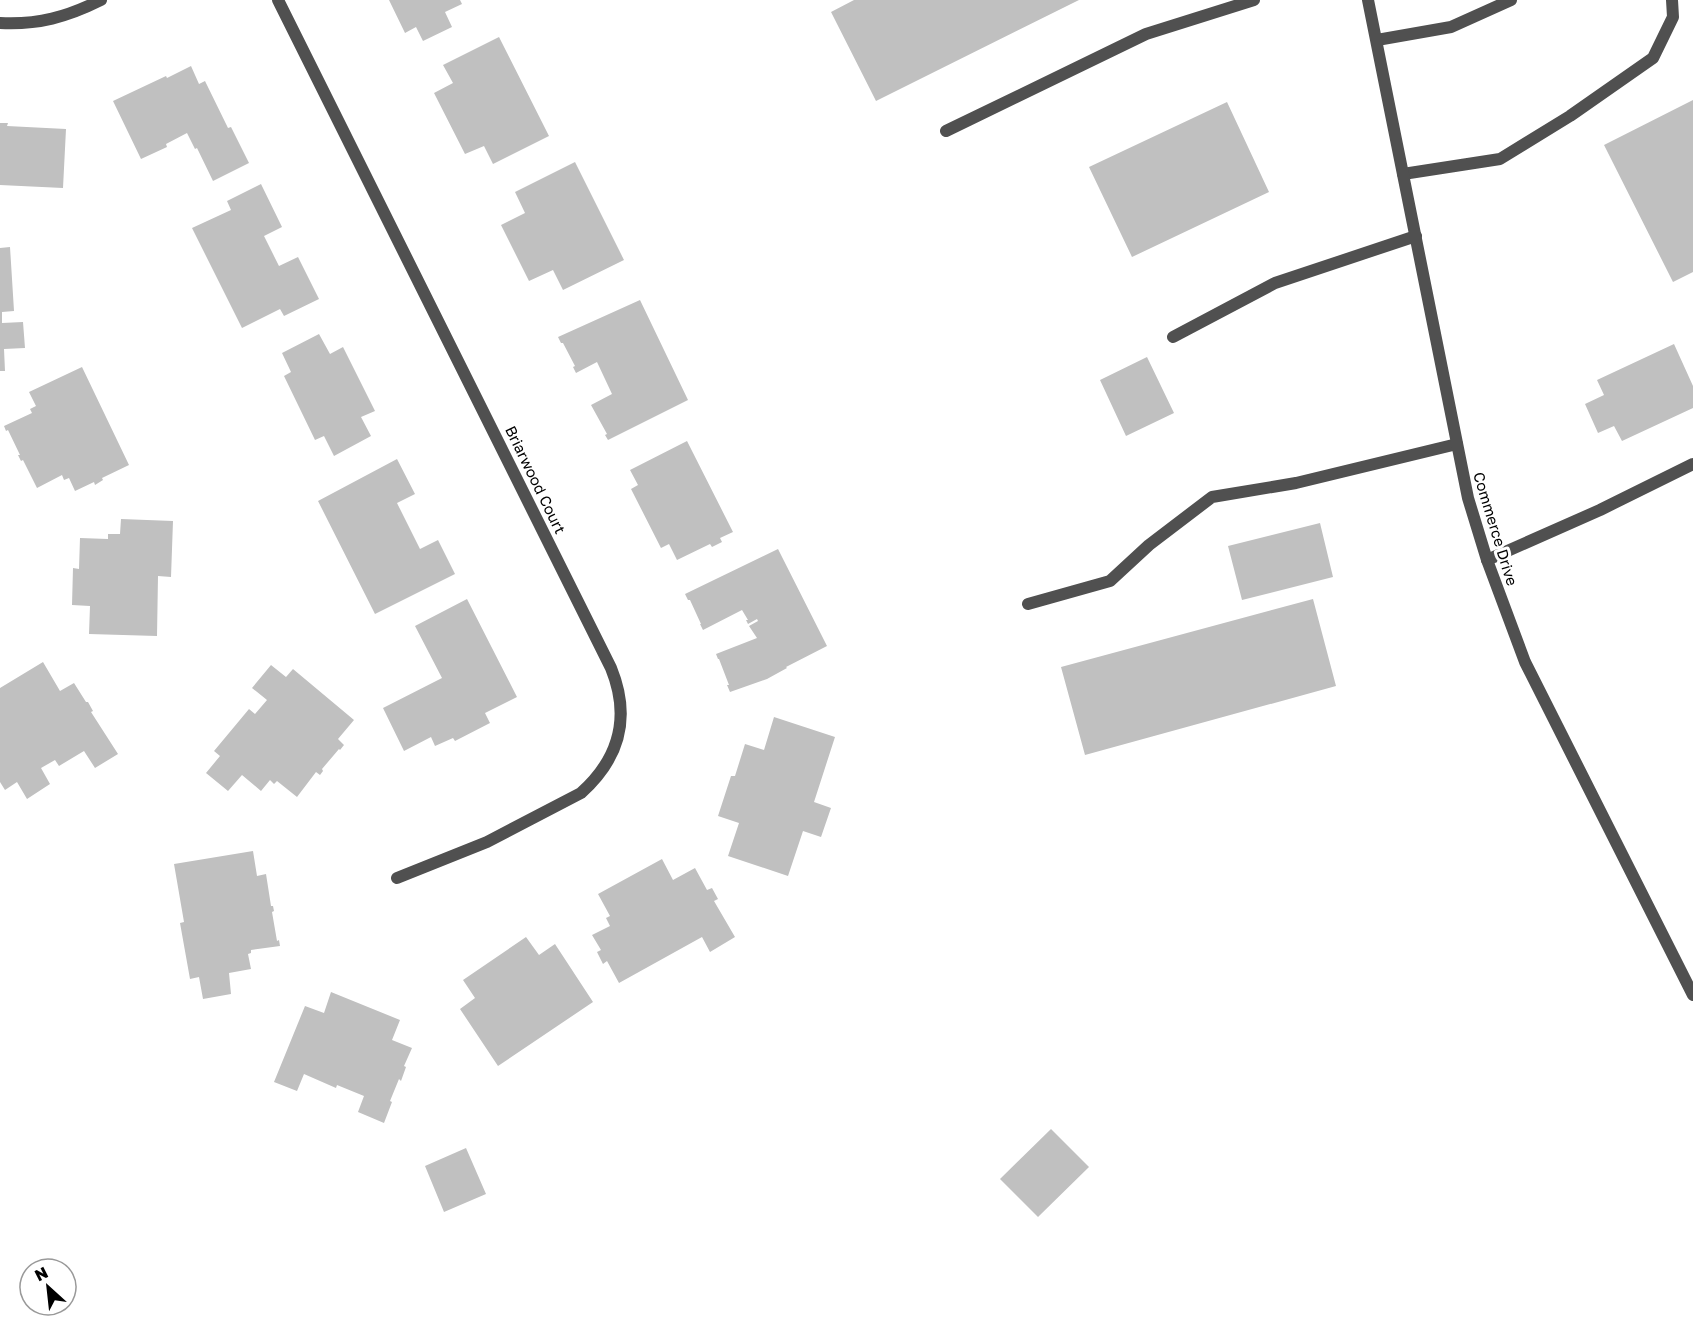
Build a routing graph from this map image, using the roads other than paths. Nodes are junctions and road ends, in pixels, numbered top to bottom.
1 (101, 0) edge
2 (278, 0) edge
3 (1254, 0) edge
4 (1368, 0) edge
5 (1511, 0) edge
6 (1672, 0) edge
7 (0, 23) edge
8 (1377, 40) junction
9 (946, 131) dead end
10 (1403, 174) junction
11 (1416, 236) junction
12 (1173, 337) dead end
13 (1457, 444) junction
14 (1693, 464) edge
15 (1487, 560) junction
16 (1028, 604) dead end
17 (397, 878) dead end
18 (1693, 995) edge

1 - 7 street
2 - 17 street, Briarwood Court
3 - 9 street
4 - 8 street, Commerce Drive
5 - 8 street
6 - 10 street
8 - 10 street, Commerce Drive
10 - 11 street, Commerce Drive
11 - 12 street
11 - 13 street, Commerce Drive
13 - 15 street, Commerce Drive
13 - 16 street
14 - 15 street
15 - 18 street, Commerce Drive

